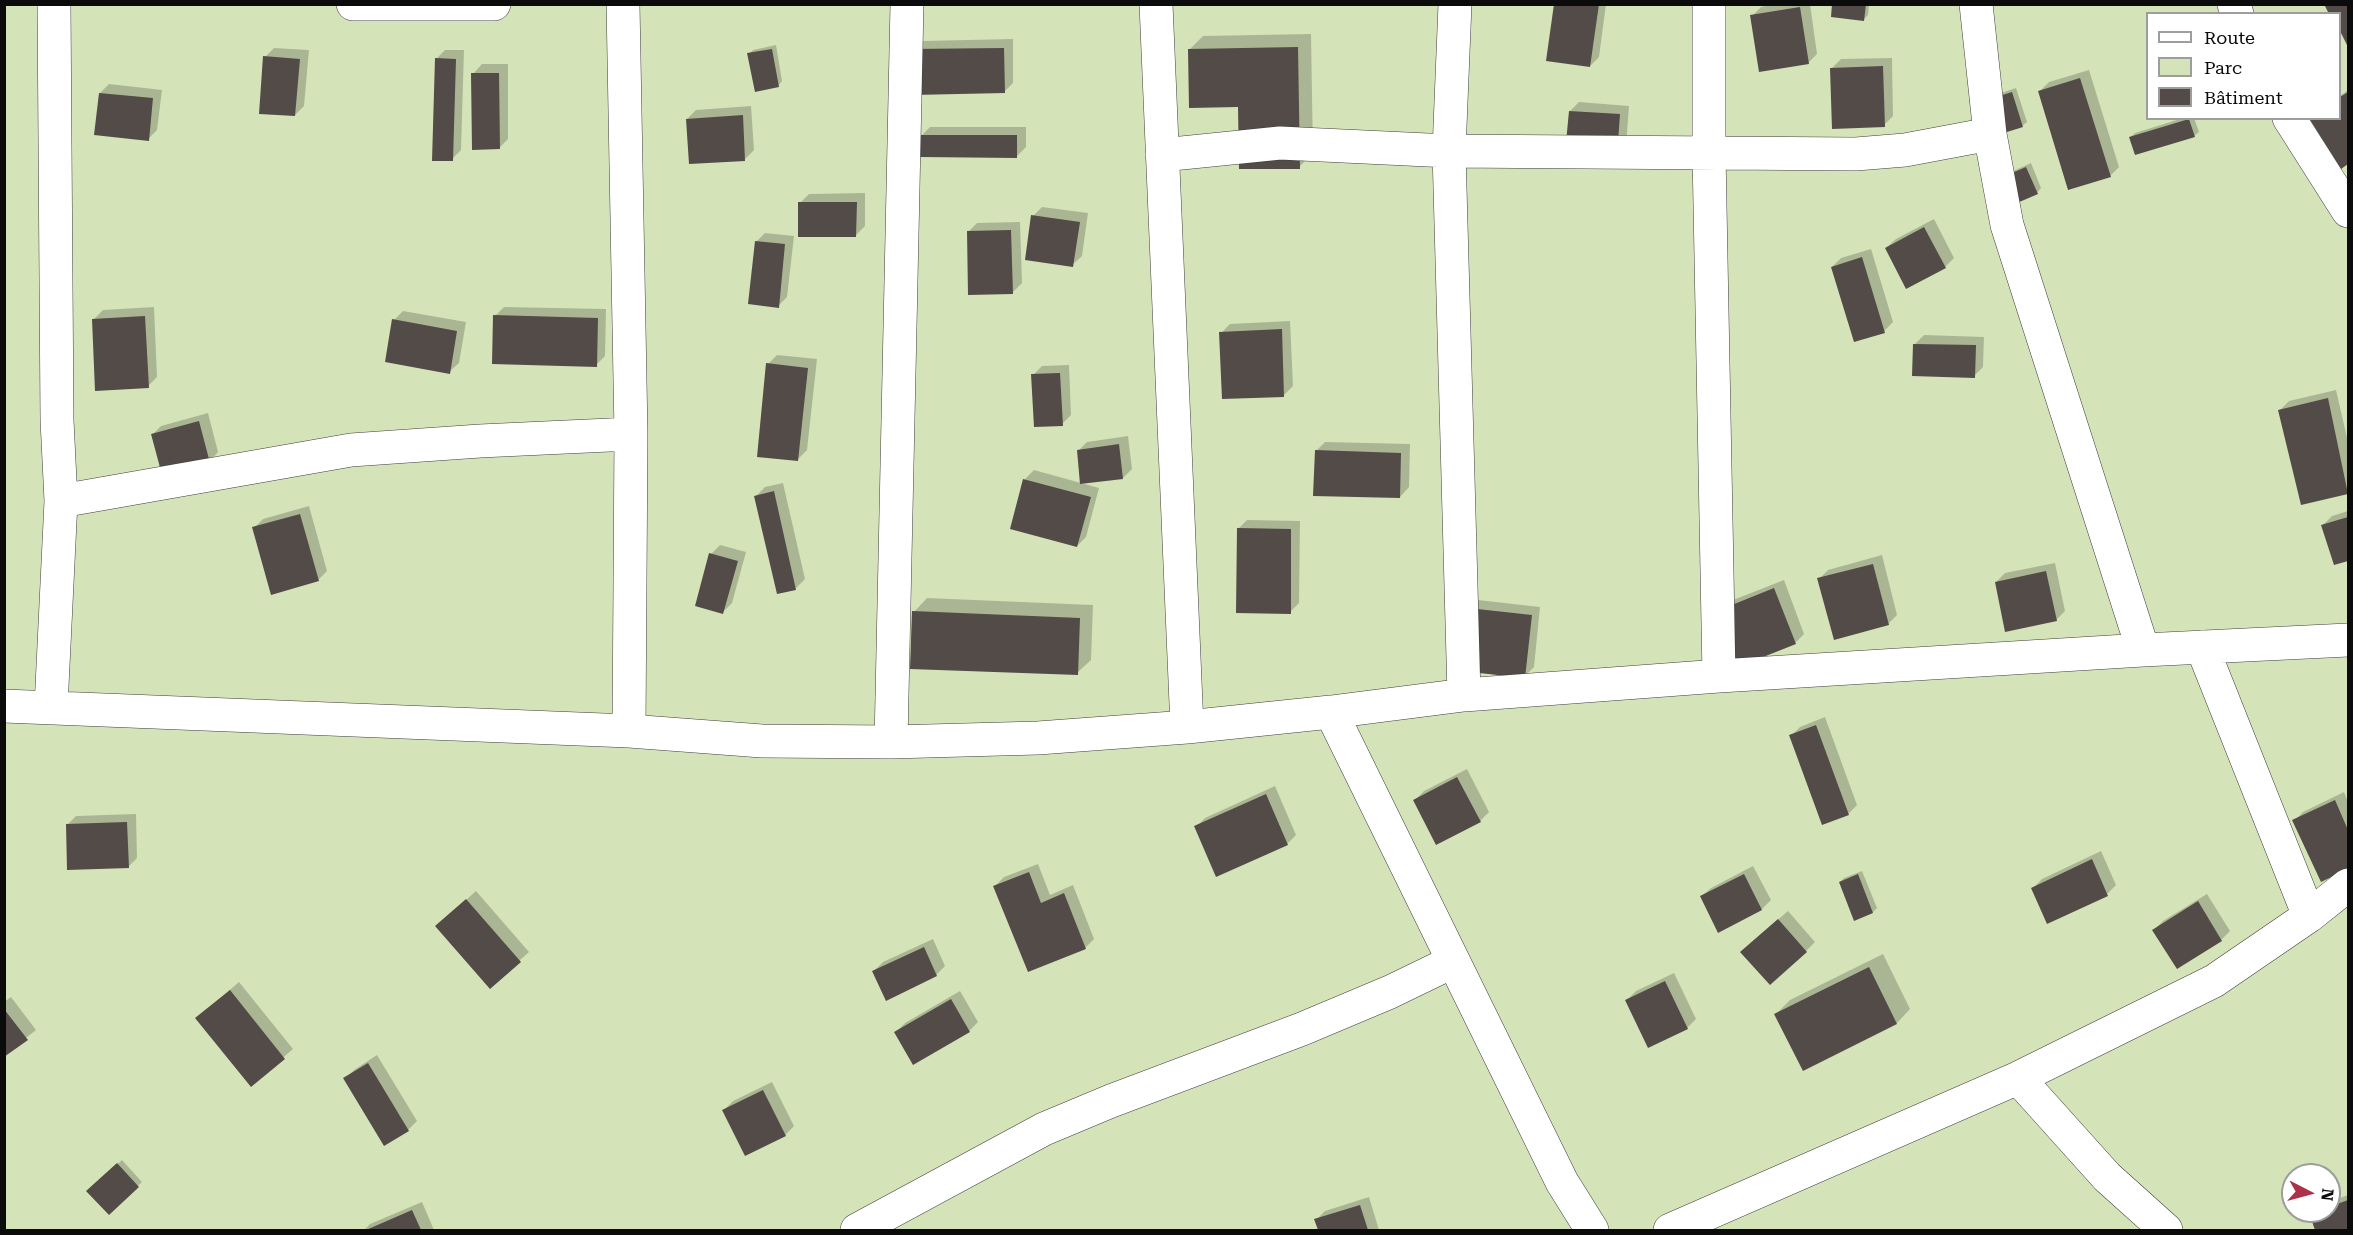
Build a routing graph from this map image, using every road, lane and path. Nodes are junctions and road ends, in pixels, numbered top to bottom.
1 (54, 4) edge
2 (353, 4) edge
3 (494, 4) edge
4 (622, 4) edge
5 (907, 4) edge
6 (1156, 4) edge
7 (1455, 4) edge
8 (1709, 4) edge
9 (1976, 4) edge
10 (2290, 120) edge
11 (1990, 134) junction
12 (1449, 152) junction
13 (1709, 153) junction
14 (1162, 155) junction
15 (2349, 211) edge
16 (631, 434) junction
17 (61, 501) junction
18 (2349, 640) edge
19 (2202, 647) junction
20 (2143, 650) junction
21 (1719, 676) junction
22 (1464, 696) junction
23 (4, 706) edge
24 (51, 707) junction
25 (1330, 712) junction
26 (1187, 727) junction
27 (629, 730) junction
28 (891, 742) junction
29 (2349, 885) edge
30 (2309, 916) junction
31 (1452, 962) junction
32 (2018, 1078) junction
33 (857, 1230) edge
34 (1592, 1230) edge
35 (1670, 1230) edge
36 (2166, 1230) edge

1 - 17 street
2 - 3 street
4 - 16 street
5 - 28 street
6 - 14 street
7 - 12 street
8 - 13 street
9 - 11 street
10 - 15 street
11 - 13 street
11 - 20 street
12 - 13 street
12 - 14 street
12 - 22 street
13 - 21 street
14 - 26 street
16 - 17 street
16 - 27 street
17 - 24 street
18 - 19 street
19 - 20 street
19 - 30 street
20 - 21 street
21 - 22 street
22 - 25 street
23 - 24 street
24 - 27 street
25 - 26 street
25 - 31 street
26 - 28 street
27 - 28 street
29 - 30 street
30 - 32 street
31 - 33 street
31 - 34 street
32 - 35 street
32 - 36 street

